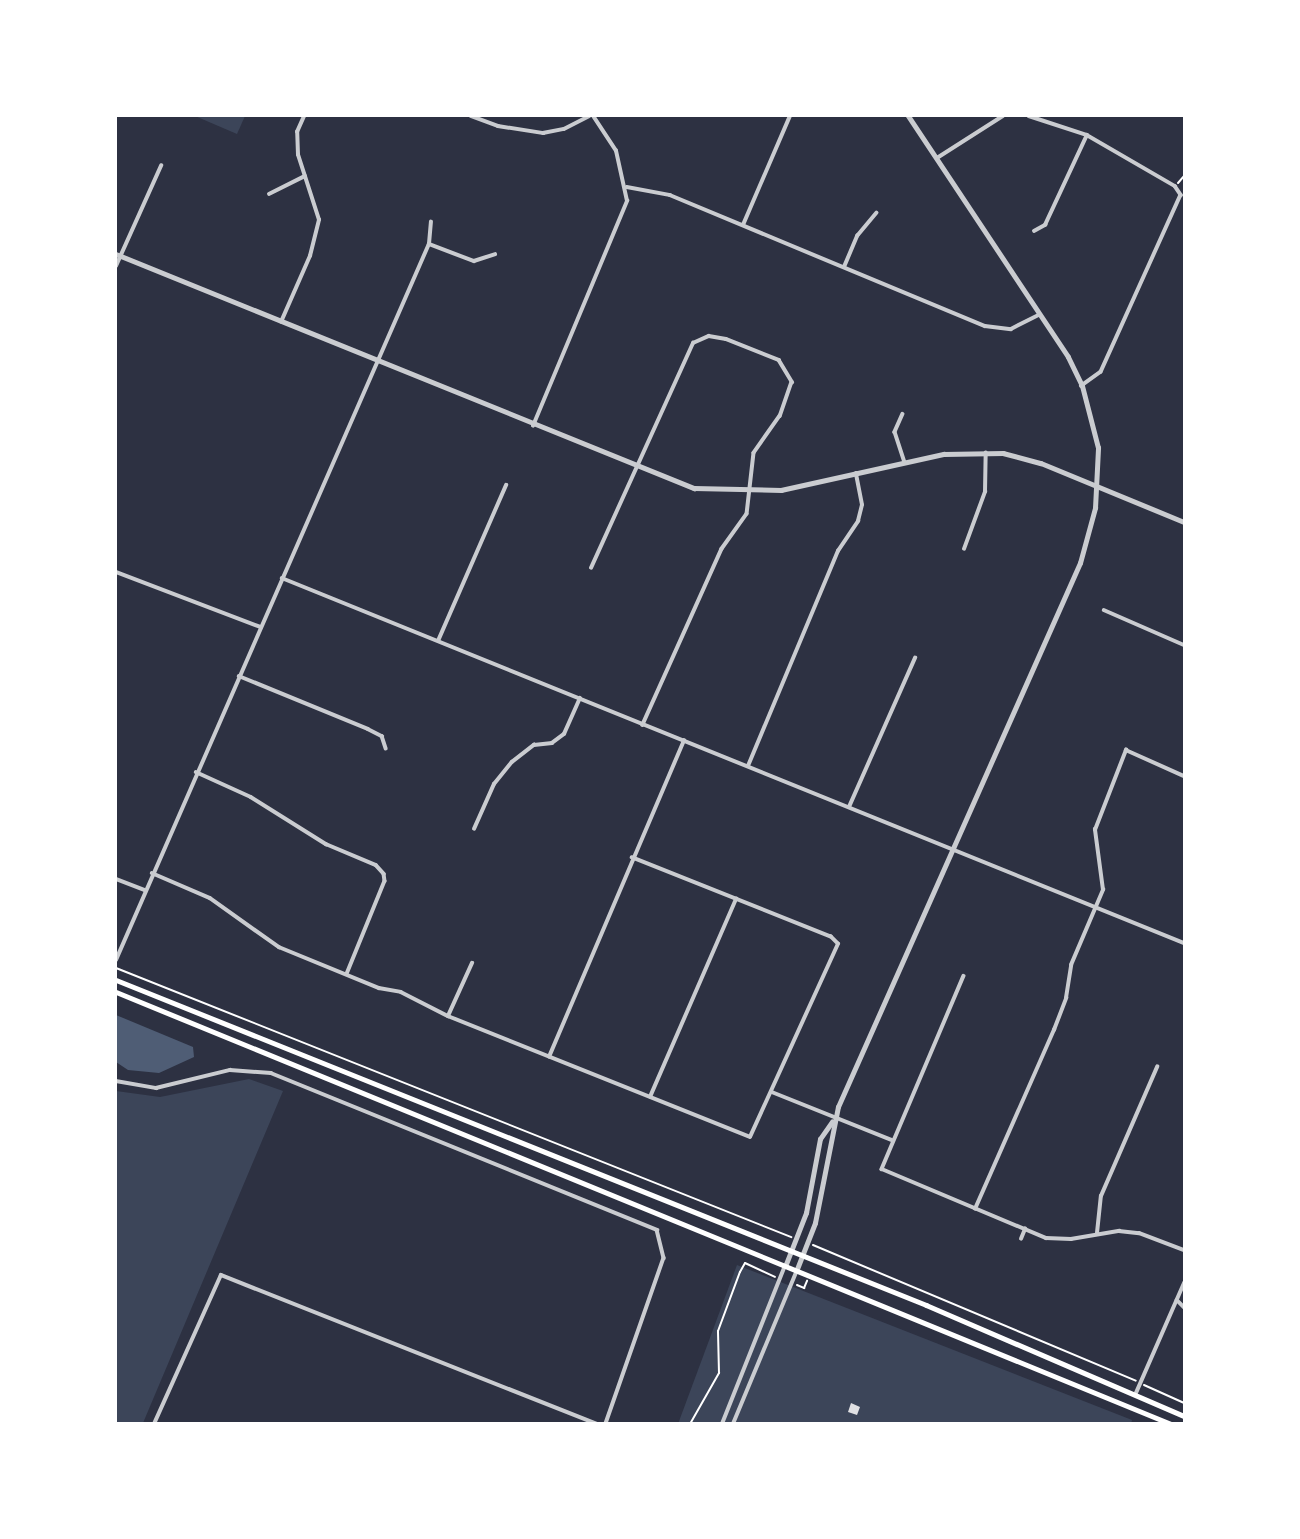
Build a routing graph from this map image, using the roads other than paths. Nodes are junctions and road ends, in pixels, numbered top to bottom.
1 (304, 116) edge
2 (471, 116) edge
3 (591, 116) edge
4 (790, 116) edge
5 (908, 116) edge
6 (1003, 116) edge
7 (1029, 116) edge
8 (1087, 135) junction
9 (937, 158) junction
10 (161, 166) dead end
11 (305, 176) junction
12 (627, 187) junction
13 (269, 194) dead end
14 (876, 213) dead end
15 (431, 222) dead end
16 (743, 225) junction
17 (1034, 231) dead end
18 (429, 244) junction
19 (495, 254) dead end
20 (118, 256) edge
21 (116, 266) edge
22 (844, 267) junction
23 (1040, 315) junction
24 (281, 321) junction
25 (377, 361) junction
26 (1082, 386) junction
27 (903, 414) dead end
28 (533, 426) junction
29 (986, 453) junction
30 (905, 462) junction
31 (637, 467) junction
32 (856, 474) junction
33 (506, 485) dead end
34 (1096, 485) junction
35 (751, 492) junction
36 (1185, 522) edge
37 (964, 550) dead end
38 (591, 568) dead end
39 (116, 572) edge
40 (282, 578) junction
41 (1104, 610) dead end
42 (261, 627) junction
43 (438, 641) junction
44 (1185, 645) edge
45 (915, 658) dead end
46 (239, 676) junction
47 (580, 698) junction
48 (643, 725) junction
49 (684, 741) junction
50 (386, 748) dead end
51 (748, 766) junction
52 (196, 772) junction
53 (1185, 776) edge
54 (849, 807) junction
55 (474, 830) dead end
56 (952, 850) junction
57 (632, 858) junction
58 (152, 873) junction
59 (116, 878) edge
60 (144, 891) junction
61 (736, 899) junction
62 (1096, 908) junction
63 (1185, 943) edge
64 (116, 960) edge
65 (472, 962) dead end
66 (347, 974) junction
67 (964, 976) dead end
68 (116, 980) edge
69 (116, 992) edge
70 (447, 1016) junction
71 (549, 1057) junction
72 (1157, 1067) dead end
73 (116, 1080) edge
74 (772, 1092) junction
75 (650, 1097) junction
76 (834, 1119) junction
77 (892, 1140) junction
78 (975, 1209) junction
79 (1025, 1228) junction
80 (1097, 1233) junction
81 (1021, 1239) dead end
82 (1185, 1250) edge
83 (792, 1251) junction
84 (803, 1256) junction
85 (786, 1264) junction
86 (797, 1269) junction
87 (1185, 1283) edge
88 (1177, 1300) junction
89 (1185, 1307) edge
90 (1136, 1394) junction
91 (1185, 1416) edge
92 (154, 1423) edge
93 (597, 1423) edge
94 (606, 1423) edge
95 (722, 1423) edge
96 (733, 1423) edge
97 (1171, 1423) edge

1 - 11 street
2 - 3 street
3 - 12 street
4 - 16 street
5 - 9 street
6 - 9 street
7 - 8 street
8 - 17 street
8 - 26 street
9 - 23 street
10 - 20 street
11 - 13 street
11 - 24 street
12 - 16 street
12 - 28 street
14 - 22 street
15 - 18 street
16 - 22 street
18 - 19 street
18 - 25 street
20 - 21 street
20 - 24 street
22 - 23 street
23 - 26 street
24 - 25 street
25 - 28 street
25 - 40 street
26 - 34 street
27 - 30 street
28 - 31 street
29 - 30 street
29 - 34 street
29 - 37 street
30 - 32 street
31 - 35 street
31 - 35 street
31 - 38 street
32 - 35 street
32 - 51 street
33 - 43 street
34 - 36 street
34 - 56 street
35 - 48 street
39 - 42 street
40 - 42 street
40 - 43 street
41 - 44 street
42 - 46 street
43 - 47 street
45 - 54 street
46 - 50 street
46 - 52 street
47 - 48 street
47 - 55 street
48 - 49 street
49 - 51 street
49 - 57 street
51 - 54 street
52 - 58 street
52 - 66 street
53 - 62 street
54 - 56 street
56 - 62 street
56 - 76 street
57 - 61 street
57 - 71 street
58 - 60 street
58 - 66 street
59 - 60 street
60 - 64 street
61 - 74 street
61 - 75 street
62 - 63 street
62 - 78 street
65 - 70 street
66 - 70 street
67 - 77 street
68 - 83 main road
69 - 85 main road
70 - 71 street
71 - 75 street
72 - 80 street
73 - 94 street
74 - 75 street
74 - 76 street
76 - 77 street
76 - 83 street
76 - 84 street
77 - 78 street
78 - 79 street
79 - 80 street
79 - 81 street
80 - 82 street
83 - 84 main road
83 - 85 street
84 - 86 street
84 - 90 main road
85 - 86 main road
85 - 95 street
86 - 96 street
86 - 97 main road
87 - 88 street
88 - 89 street
88 - 90 street
90 - 91 main road
92 - 93 street

